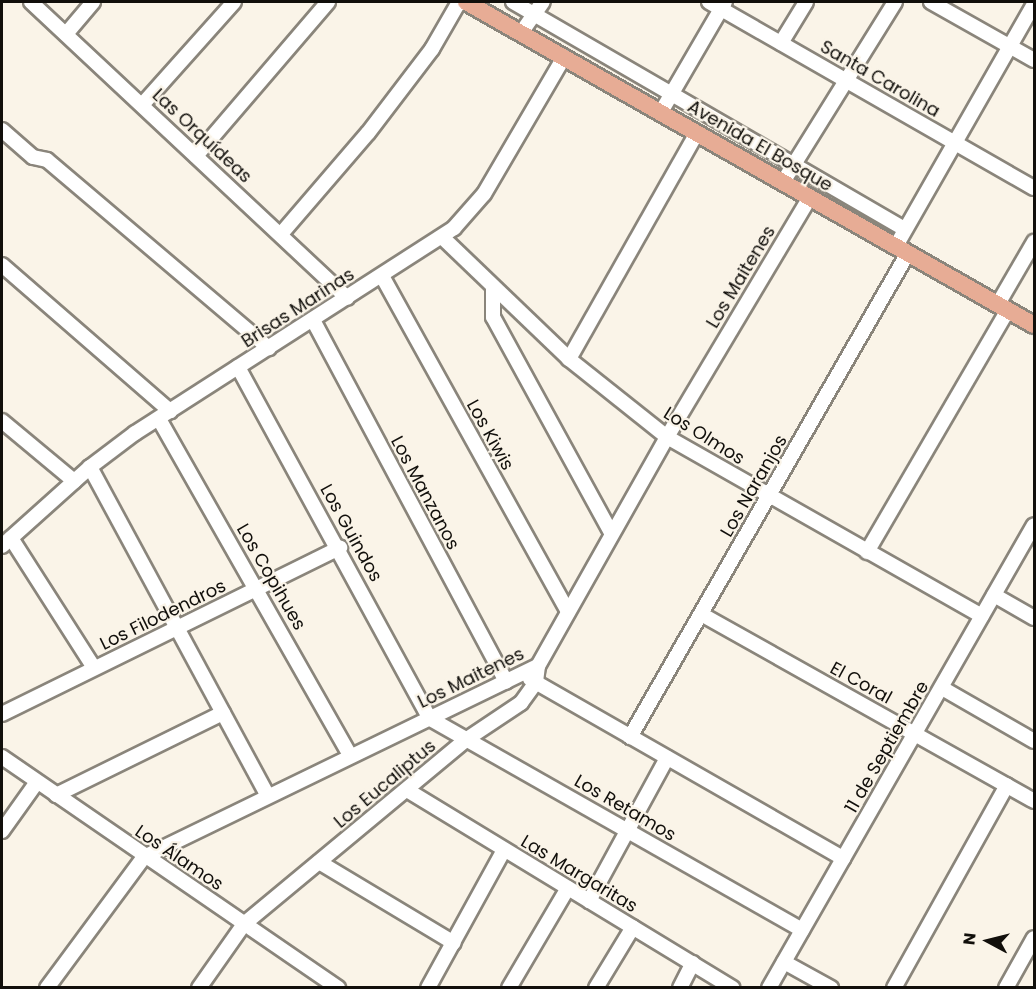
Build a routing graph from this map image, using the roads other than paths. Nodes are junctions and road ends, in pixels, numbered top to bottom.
1 (31, 2) edge
2 (93, 2) edge
3 (234, 2) edge
4 (328, 2) edge
5 (459, 2) edge
6 (466, 2) edge
7 (513, 2) edge
8 (543, 2) edge
9 (806, 2) edge
10 (895, 2) edge
11 (931, 2) edge
12 (718, 4) edge
13 (1035, 4) edge
14 (535, 13) junction
15 (521, 33) junction
16 (66, 34) junction
17 (781, 43) junction
18 (1011, 46) junction
19 (564, 57) junction
20 (1035, 60) edge
21 (845, 82) junction
22 (671, 94) junction
23 (142, 105) junction
24 (661, 112) junction
25 (2, 130) edge
26 (698, 133) junction
27 (955, 142) junction
28 (196, 156) junction
29 (794, 164) junction
30 (783, 182) junction
31 (1035, 188) edge
32 (810, 197) junction
33 (905, 229) junction
34 (281, 234) junction
35 (442, 237) junction
36 (1035, 242) edge
37 (902, 250) junction
38 (2, 265) edge
39 (382, 276) junction
40 (493, 287) junction
41 (346, 298) junction
42 (1003, 307) junction
43 (313, 320) junction
44 (1035, 325) edge
45 (269, 348) junction
46 (569, 359) junction
47 (238, 367) junction
48 (164, 415) junction
49 (2, 421) edge
50 (666, 437) junction
51 (90, 467) junction
52 (74, 481) junction
53 (768, 497) junction
54 (1035, 525) edge
55 (612, 534) junction
56 (6, 542) edge
57 (340, 548) junction
58 (867, 552) junction
59 (258, 588) junction
60 (994, 595) junction
61 (567, 612) junction
62 (700, 614) junction
63 (982, 616) junction
64 (1035, 618) edge
65 (177, 628) junction
66 (538, 666) junction
67 (94, 668) junction
68 (521, 674) junction
69 (506, 682) junction
70 (536, 682) junction
71 (942, 688) junction
72 (223, 713) junction
73 (2, 714) edge
74 (429, 718) junction
75 (915, 734) junction
76 (630, 737) junction
77 (467, 739) junction
78 (1035, 741) edge
79 (350, 755) junction
80 (2, 757) edge
81 (667, 758) junction
82 (37, 782) junction
83 (1007, 785) junction
84 (407, 790) junction
85 (267, 794) junction
86 (56, 795) junction
87 (1035, 801) edge
88 (628, 830) junction
89 (2, 831) edge
90 (504, 850) junction
91 (144, 856) junction
92 (843, 858) junction
93 (319, 862) junction
94 (568, 888) junction
95 (589, 901) junction
96 (244, 924) junction
97 (633, 927) junction
98 (802, 930) junction
99 (1035, 938) edge
100 (454, 942) junction
101 (784, 962) junction
102 (693, 963) junction
103 (46, 987) edge
104 (199, 987) edge
105 (338, 987) edge
106 (428, 987) edge
107 (509, 987) edge
108 (596, 987) edge
109 (680, 987) edge
110 (733, 987) edge
111 (769, 987) edge
112 (831, 987) edge
113 (894, 987) edge
114 (1006, 987) edge

1 - 16 street, Las Orquídeas
2 - 16 street
3 - 23 street
4 - 28 street
5 - 34 street
6 - 15 main road, Avenida El Bosque
7 - 14 street, Avenida El Bosque
8 - 14 street
9 - 17 street
10 - 21 street
11 - 18 street
12 - 17 street, Santa Carolina
12 - 22 street
13 - 18 street, Los Naranjos
14 - 15 street
14 - 22 street, Avenida El Bosque
15 - 19 main road, Avenida El Bosque
16 - 23 street, Las Orquídeas
17 - 21 street, Santa Carolina
18 - 20 street
18 - 27 street, Los Naranjos
19 - 24 main road, Avenida El Bosque
19 - 35 street, Brisas Marinas
21 - 27 street, Santa Carolina
21 - 29 street
22 - 24 street
22 - 29 street, Avenida El Bosque
23 - 28 street, Las Orquídeas
24 - 26 main road, Avenida El Bosque
25 - 45 street
26 - 30 main road, Avenida El Bosque
26 - 46 street
27 - 31 street, Santa Carolina
27 - 33 street, Los Naranjos
28 - 34 street, Las Orquídeas
29 - 30 street
29 - 33 street, Avenida El Bosque
30 - 32 main road, Avenida El Bosque
32 - 37 main road, Avenida El Bosque
32 - 50 street, Los Maitenes
33 - 37 street, Los Naranjos
34 - 41 street, Las Orquídeas
35 - 39 street, Brisas Marinas
35 - 40 street, Los Olmos
36 - 42 street
37 - 42 main road, Avenida El Bosque
37 - 53 street, Los Naranjos
38 - 48 street, Los Copihues
39 - 41 street, Brisas Marinas
39 - 61 street, Los Kiwis
40 - 46 street, Los Olmos
40 - 55 street
41 - 43 street, Brisas Marinas
42 - 44 main road, Avenida El Bosque
42 - 58 street
43 - 45 street, Brisas Marinas
43 - 69 street, Los Manzanos
45 - 47 street, Brisas Marinas
46 - 50 street, Los Olmos
47 - 48 street, Brisas Marinas
47 - 57 street, Los Guindos
48 - 51 street, Brisas Marinas
48 - 59 street, Los Copihues
49 - 52 street
50 - 53 street, Los Olmos
50 - 55 street, Los Maitenes
51 - 52 street, Brisas Marinas
51 - 65 street
52 - 56 street, Brisas Marinas
53 - 58 street, Los Olmos
53 - 62 street, Los Naranjos
54 - 60 street, 11 de Septiembre
55 - 61 street, Los Maitenes
56 - 67 street
57 - 59 street, Los Filodendros
57 - 74 street, Los Guindos
58 - 63 street, Los Olmos
59 - 65 street, Los Filodendros
59 - 79 street, Los Copihues
60 - 63 street, 11 de Septiembre
60 - 64 street
61 - 66 street, Los Maitenes
62 - 75 street, El Coral
62 - 76 street, Los Naranjos
63 - 71 street, 11 de Septiembre
65 - 67 street, Los Filodendros
65 - 72 street
66 - 68 street, Los Maitenes
66 - 70 street
67 - 73 street, Los Filodendros
68 - 69 street, Los Maitenes
68 - 70 street
69 - 74 street, Los Maitenes
70 - 76 street
70 - 77 street, Los Eucaliptus
71 - 75 street, 11 de Septiembre
71 - 78 street
72 - 85 street
72 - 86 street
74 - 77 street, Los Retamos
74 - 79 street, Los Maitenes
75 - 83 street, El Coral
75 - 92 street, 11 de Septiembre
76 - 81 street
77 - 84 street, Los Eucaliptus
77 - 88 street, Los Retamos
79 - 85 street, Los Maitenes
80 - 82 street, Los Álamos
81 - 88 street
81 - 92 street
82 - 86 street, Los Álamos
82 - 89 street
83 - 87 street, El Coral
83 - 113 street
84 - 90 street, Las Margaritas
84 - 93 street, Los Eucaliptus
85 - 91 street, Los Maitenes
86 - 91 street, Los Álamos
88 - 95 street
88 - 98 street, Los Retamos
90 - 94 street, Las Margaritas
90 - 100 street
91 - 96 street, Los Álamos
91 - 103 street, Los Maitenes
92 - 98 street, 11 de Septiembre
93 - 96 street, Los Eucaliptus
93 - 100 street
94 - 95 street, Las Margaritas
94 - 107 street
95 - 97 street, Las Margaritas
96 - 104 street, Los Eucaliptus
96 - 105 street, Los Álamos
97 - 102 street, Las Margaritas
97 - 108 street
98 - 101 street, 11 de Septiembre
99 - 114 street
100 - 106 street
101 - 111 street, 11 de Septiembre
101 - 112 street
102 - 109 street
102 - 110 street, Las Margaritas

